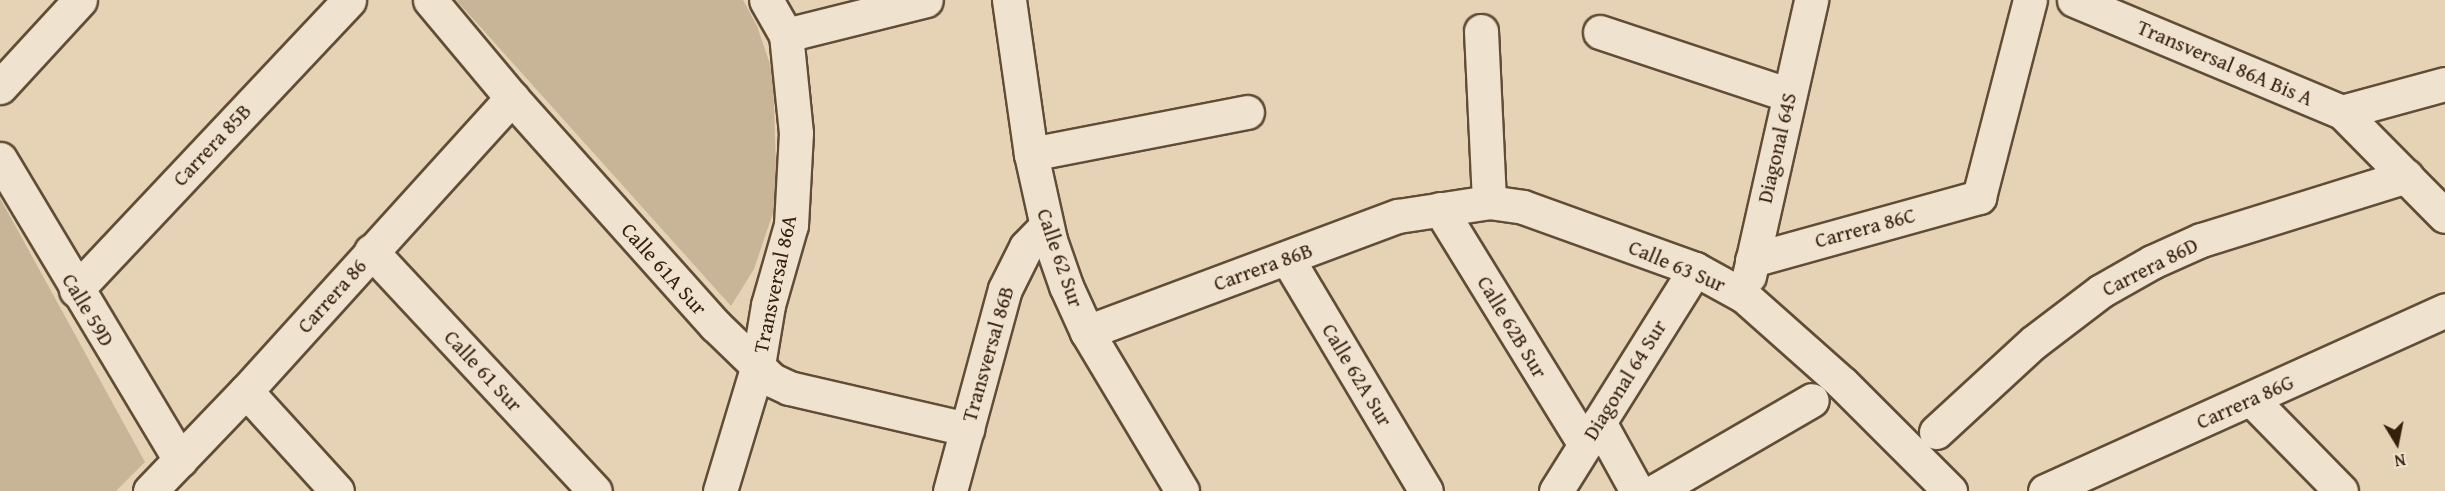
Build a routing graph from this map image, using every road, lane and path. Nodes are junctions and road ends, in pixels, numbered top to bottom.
1 (80, 0) edge
2 (349, 0) edge
3 (430, 0) edge
4 (766, 0) edge
5 (926, 0) edge
6 (1010, 0) edge
7 (1811, 0) edge
8 (2030, 0) edge
9 (2091, 3) edge
10 (1481, 31) dead end
11 (1600, 32) dead end
12 (786, 35) junction
13 (2445, 84) edge
14 (0, 87) edge
15 (1790, 95) junction
16 (512, 98) junction
17 (2342, 111) junction
18 (1247, 112) dead end
19 (1031, 154) junction
20 (0, 159) edge
21 (2406, 176) junction
22 (1489, 202) junction
23 (1440, 209) junction
24 (2445, 216) edge
25 (1046, 226) junction
26 (371, 251) junction
27 (1287, 258) junction
28 (1752, 260) junction
29 (1695, 269) junction
30 (76, 290) junction
31 (1744, 296) junction
32 (2445, 310) edge
33 (1087, 332) junction
34 (758, 365) junction
35 (246, 391) junction
36 (1812, 400) dead end
37 (2252, 400) junction
38 (967, 429) junction
39 (1936, 432) dead end
40 (1592, 433) junction
41 (180, 459) junction
42 (150, 491) edge
43 (337, 491) edge
44 (594, 491) edge
45 (720, 491) edge
46 (950, 491) edge
47 (1182, 491) edge
48 (1426, 491) edge
49 (1556, 491) edge
50 (1637, 491) edge
51 (1655, 491) edge
52 (1950, 491) edge
53 (2045, 491) edge
54 (2341, 491) edge

1 - 14 street
2 - 30 street, Carrera 85B
3 - 16 street, Calle 61A Sur
4 - 12 street
5 - 12 street
6 - 19 street, Calle 62 Sur
7 - 15 street, Diagonal 64S
8 - 28 street, Carrera 86C
9 - 17 street, Transversal 86A Bis A
10 - 22 street
11 - 15 street
12 - 34 street, Transversal 86A
13 - 17 street
15 - 28 street, Diagonal 64S
16 - 26 street, Carrera 86
16 - 34 street, Calle 61A Sur
17 - 21 street
18 - 19 street
19 - 25 street, Calle 62 Sur
20 - 30 street, Calle 59D
21 - 24 street
21 - 39 street, Carrera 86D
22 - 23 street, Calle 63 Sur
22 - 29 street, Calle 63 Sur
23 - 27 street, Carrera 86B
23 - 40 street, Calle 62B Sur
25 - 33 street, Calle 62 Sur
25 - 38 street, Transversal 86B
26 - 35 street, Carrera 86
26 - 44 street, Calle 61 Sur
27 - 33 street, Carrera 86B
27 - 48 street, Calle 62A Sur
28 - 31 street, Diagonal 64S
29 - 31 street, Calle 63 Sur
29 - 40 street, Diagonal 64 Sur
30 - 41 street, Calle 59D
31 - 52 street, Calle 63 Sur
32 - 37 street, Carrera 86G
33 - 47 street, Calle 62 Sur
34 - 38 street, Calle 61A Sur
34 - 45 street, Transversal 86A
35 - 41 street, Carrera 86
35 - 43 street
36 - 51 street
37 - 53 street, Carrera 86G
37 - 54 street
38 - 46 street, Transversal 86B
40 - 49 street, Diagonal 64 Sur
40 - 50 street, Calle 62B Sur
41 - 42 street, Carrera 86

